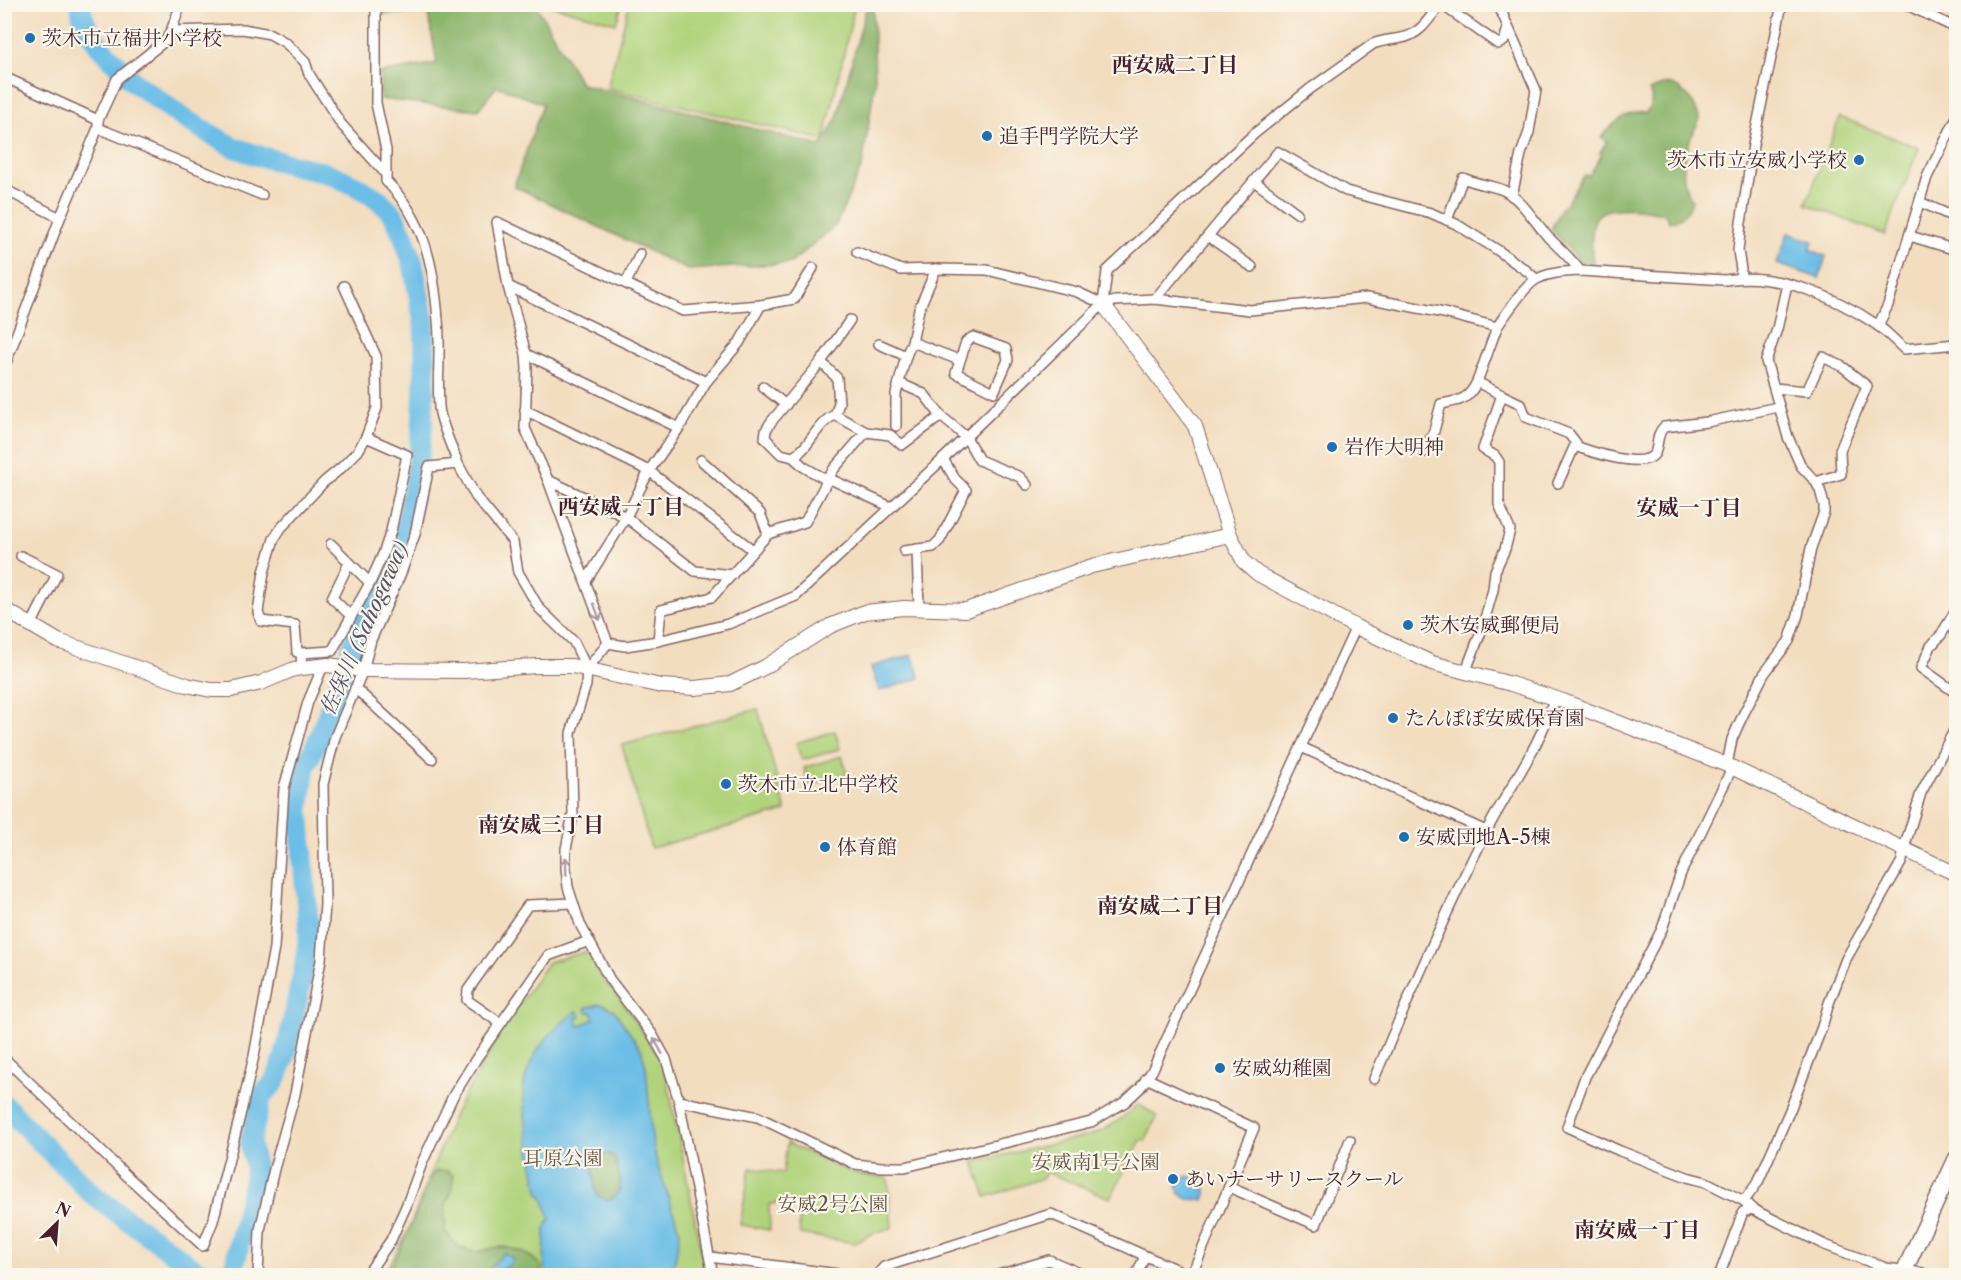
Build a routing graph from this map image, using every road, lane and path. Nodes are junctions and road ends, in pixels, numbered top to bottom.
1 (181, 4) edge
2 (376, 4) edge
3 (1441, 4) edge
4 (1498, 4) edge
5 (1782, 4) edge
6 (1905, 4) edge
7 (1508, 28) junction
8 (1956, 28) edge
9 (171, 31) junction
10 (4, 77) edge
11 (1956, 120) edge
12 (98, 124) junction
13 (386, 174) junction
14 (1254, 181) junction
15 (4, 189) edge
16 (262, 195) dead end
17 (1512, 196) junction
18 (1920, 202) junction
19 (1298, 213) dead end
20 (60, 218) junction
21 (1956, 218) edge
22 (1447, 220) junction
23 (1208, 236) junction
24 (1910, 236) junction
25 (1956, 250) edge
26 (857, 252) dead end
27 (640, 254) dead end
28 (1252, 267) dead end
29 (813, 268) dead end
30 (936, 269) junction
31 (1580, 271) junction
32 (1740, 277) junction
33 (1536, 279) junction
34 (626, 283) junction
35 (1787, 284) junction
36 (344, 285) dead end
37 (508, 286) junction
38 (1155, 299) junction
39 (1103, 304) junction
40 (761, 305) junction
41 (850, 320) dead end
42 (1878, 326) junction
43 (1497, 327) junction
44 (912, 342) junction
45 (879, 344) dead end
46 (1956, 344) edge
47 (526, 354) junction
48 (906, 356) junction
49 (959, 360) junction
50 (821, 362) junction
51 (4, 368) edge
52 (706, 382) junction
53 (1477, 382) junction
54 (899, 383) junction
55 (763, 387) dead end
56 (1774, 388) junction
57 (1502, 396) junction
58 (786, 405) junction
59 (1778, 407) junction
60 (525, 410) junction
61 (835, 415) junction
62 (941, 416) junction
63 (896, 426) dead end
64 (679, 428) junction
65 (866, 432) junction
66 (366, 437) junction
67 (966, 437) junction
68 (1575, 446) junction
69 (1424, 452) dead end
70 (793, 457) junction
71 (943, 459) junction
72 (701, 460) dead end
73 (458, 464) junction
74 (649, 471) junction
75 (828, 479) junction
76 (548, 480) junction
77 (1815, 482) junction
78 (1558, 483) dead end
79 (1027, 485) dead end
80 (891, 507) junction
81 (626, 518) junction
82 (768, 534) junction
83 (1230, 535) junction
84 (331, 544) dead end
85 (917, 549) junction
86 (753, 550) junction
87 (904, 551) dead end
88 (21, 556) dead end
89 (349, 563) junction
90 (732, 575) junction
91 (586, 581) junction
92 (370, 583) junction
93 (4, 609) edge
94 (918, 609) junction
95 (1956, 610) edge
96 (351, 616) junction
97 (32, 625) junction
98 (1356, 627) junction
99 (658, 641) junction
100 (608, 643) junction
101 (301, 653) junction
102 (326, 665) junction
103 (302, 668) junction
104 (363, 669) junction
105 (587, 669) junction
106 (1465, 673) junction
107 (355, 688) junction
108 (1956, 693) edge
109 (1554, 698) junction
110 (1956, 726) edge
111 (1301, 747) junction
112 (432, 759) dead end
113 (1729, 767) junction
114 (1486, 831) junction
115 (1904, 848) junction
116 (1956, 874) edge
117 (573, 903) junction
118 (590, 941) junction
119 (500, 1023) junction
120 (4, 1058) edge
121 (1146, 1078) junction
122 (1374, 1079) dead end
123 (679, 1101) junction
124 (1350, 1140) dead end
125 (1956, 1159) edge
126 (1229, 1187) junction
127 (1744, 1201) junction
128 (1752, 1209) junction
129 (1145, 1256) junction
130 (710, 1257) junction
131 (1903, 1273) edge
132 (258, 1275) edge
133 (366, 1275) edge
134 (713, 1275) edge
135 (853, 1275) edge
136 (876, 1275) edge
137 (995, 1275) edge
138 (1086, 1275) edge
139 (1136, 1275) edge
140 (1719, 1275) edge
141 (1927, 1275) edge

1 - 9 street
2 - 13 street
3 - 7 street
3 - 39 street
4 - 7 street
5 - 32 street
6 - 8 street
7 - 17 street
9 - 12 street
9 - 13 street
10 - 12 street
11 - 18 street
12 - 16 street
12 - 20 street
13 - 73 street
14 - 19 street
14 - 22 street
14 - 23 street
15 - 20 street
17 - 22 street
17 - 31 street
18 - 21 street
18 - 24 street
20 - 51 street
22 - 33 street
23 - 28 street
23 - 38 street
24 - 25 street
24 - 42 street
26 - 30 street
27 - 34 street
29 - 40 street
30 - 39 street
30 - 44 street
31 - 32 street
31 - 33 street
32 - 35 street
33 - 43 street
34 - 37 street
34 - 40 street
35 - 42 street
35 - 56 street
36 - 66 street
37 - 47 street
37 - 52 street
38 - 39 street
38 - 43 street
39 - 67 street
39 - 83 street
40 - 52 street
41 - 50 street
42 - 46 street
43 - 53 street
44 - 48 street
44 - 49 street
45 - 48 street
47 - 60 street
47 - 64 street
48 - 54 street
49 - 49 street
50 - 58 street
50 - 61 street
52 - 64 street
53 - 57 street
53 - 69 street
54 - 62 street
54 - 63 street
55 - 58 street
56 - 59 street
56 - 77 street
57 - 68 street
57 - 106 street
58 - 70 street
59 - 68 street
59 - 77 street
60 - 74 street
60 - 76 street
61 - 65 street
61 - 70 street
62 - 65 street
62 - 67 street
64 - 74 street
65 - 75 street
66 - 92 street
66 - 101 street
67 - 71 street
67 - 79 street
68 - 78 street
70 - 75 street
71 - 80 street
71 - 85 street
72 - 82 street
73 - 104 street
73 - 105 street
74 - 81 street
74 - 86 street
75 - 80 street
75 - 82 street
76 - 81 street
76 - 91 street
77 - 113 street
80 - 99 street
81 - 90 street
81 - 91 street
82 - 86 street
83 - 94 street
83 - 98 street
84 - 89 street
85 - 87 street
85 - 94 street
86 - 90 street
88 - 97 street
89 - 92 street
89 - 96 street
90 - 99 street
91 -> 100 street
92 - 96 street
93 - 97 street
94 - 105 street
95 - 108 street
96 - 101 street
97 - 103 street
98 - 106 street
98 - 111 street
99 - 100 street
100 - 105 street
101 - 103 street
102 - 103 street
102 - 104 street
102 - 120 street
104 - 105 street
104 - 107 street
117 -> 105 street
106 - 109 street
107 - 112 street
107 - 132 street
109 - 113 street
109 - 114 street
110 - 115 street
111 - 114 street
111 - 121 street
113 - 115 street
113 - 127 street
114 - 122 street
115 - 116 street
115 - 127 street
117 - 118 street
117 - 119 street
118 - 119 street
123 -> 118 street
119 - 133 street
121 - 123 street
121 - 126 street
123 - 130 street
124 - 126 street
125 - 131 main road
126 - 129 street
127 - 128 street
128 - 131 street
128 - 140 street
129 - 136 street
129 - 139 street
130 - 134 street
130 - 135 street
131 - 141 street
137 - 138 street

